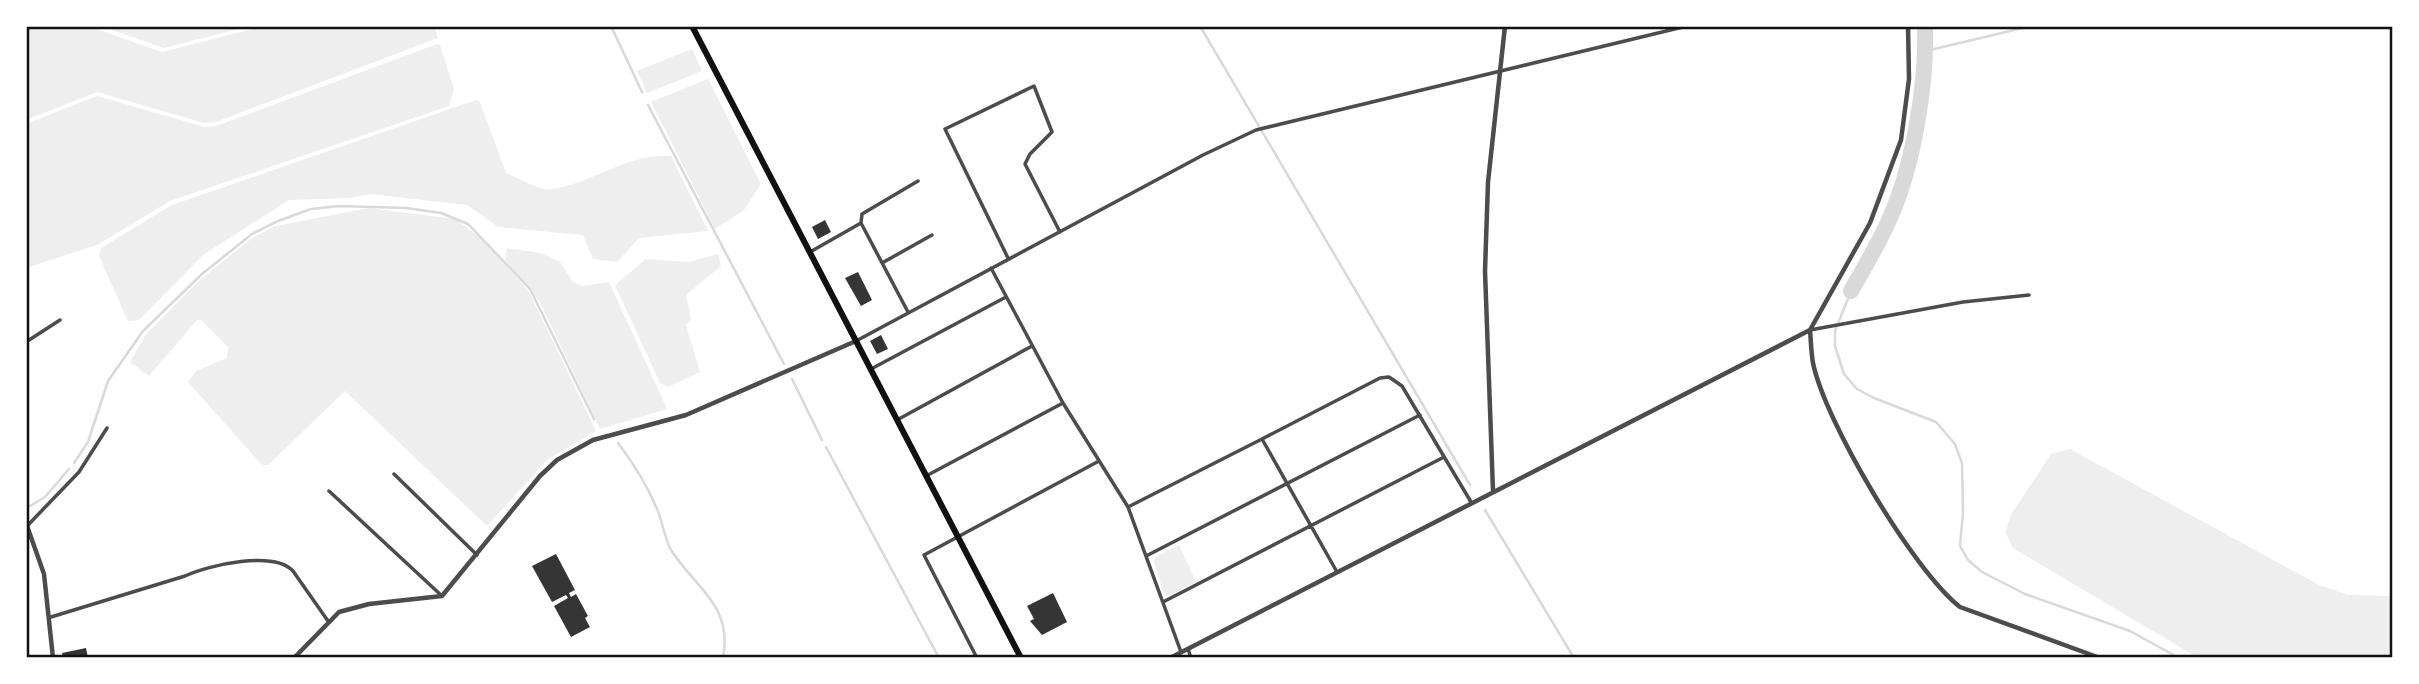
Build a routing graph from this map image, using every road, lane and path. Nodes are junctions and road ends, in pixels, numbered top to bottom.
1 (692, 26) edge
2 (1505, 26) edge
3 (1687, 26) edge
4 (1908, 26) edge
5 (1499, 74) junction
6 (918, 181) dead end
7 (861, 223) junction
8 (1060, 232) junction
9 (932, 234) dead end
10 (810, 252) junction
11 (1008, 258) junction
12 (882, 263) junction
13 (991, 268) junction
14 (2029, 295) dead end
15 (1006, 297) junction
16 (908, 312) junction
17 (60, 320) dead end
18 (1810, 330) junction
19 (856, 341) junction
20 (26, 342) edge
21 (1032, 346) junction
22 (871, 369) junction
23 (1063, 403) junction
24 (1420, 415) junction
25 (897, 420) junction
26 (107, 428) dead end
27 (1262, 439) junction
28 (1444, 457) junction
29 (1099, 460) junction
30 (394, 474) dead end
31 (926, 476) junction
32 (1286, 483) junction
33 (329, 491) dead end
34 (1493, 491) junction
35 (1471, 502) junction
36 (1128, 507) junction
37 (27, 524) edge
38 (1311, 526) junction
39 (957, 536) junction
40 (477, 555) junction
41 (1147, 555) junction
42 (1337, 572) junction
43 (442, 596) junction
44 (1163, 602) junction
45 (51, 617) junction
46 (328, 621) junction
47 (1188, 649) junction
48 (1181, 652) junction
49 (53, 658) edge
50 (293, 658) edge
51 (977, 658) edge
52 (1021, 658) edge
53 (1170, 658) edge
54 (1191, 658) edge
55 (2100, 658) edge

1 - 10 main road
2 - 5 street
3 - 5 street
4 - 18 street
5 - 8 street
5 - 34 street
6 - 7 street
7 - 10 street
7 - 12 street
8 - 11 street
8 - 11 street
9 - 12 street
10 - 19 main road
11 - 13 street
12 - 16 street
13 - 15 street
13 - 16 street
14 - 18 street
15 - 21 street
15 - 22 street
16 - 19 street
17 - 20 street
18 - 34 street
18 - 55 street
19 - 22 main road
19 - 40 street
21 - 23 street
21 - 25 street
22 - 25 main road
23 - 29 street
23 - 31 street
24 - 27 street
24 - 28 street
24 - 32 street
25 - 31 main road
26 - 37 street
27 - 32 street
27 - 36 street
28 - 35 street
28 - 38 street
29 - 36 street
29 - 39 street
30 - 40 street
31 - 39 main road
32 - 38 street
32 - 41 street
33 - 43 street
34 - 35 street
35 - 42 street
36 - 41 street
37 - 45 street
38 - 42 street
38 - 44 street
39 - 51 street
39 - 52 main road
40 - 43 street
41 - 44 street
42 - 47 street
43 - 46 street
44 - 48 street
45 - 46 street
45 - 49 street
46 - 50 street
47 - 48 street
47 - 54 street
48 - 53 street

